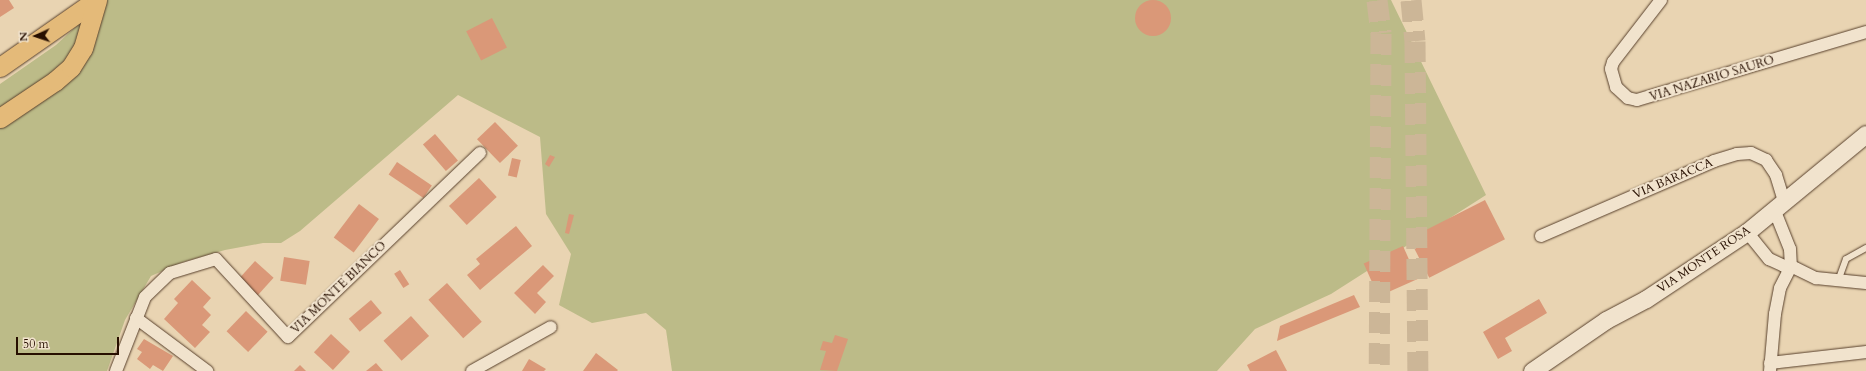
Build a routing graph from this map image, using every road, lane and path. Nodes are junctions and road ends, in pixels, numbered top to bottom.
1 (97, 0) edge
2 (1661, 0) edge
3 (1866, 32) edge
4 (0, 67) edge
5 (0, 118) edge
6 (1866, 134) edge
7 (480, 153) dead end
8 (1779, 205) junction
9 (1746, 232) junction
10 (1541, 236) dead end
11 (1866, 248) edge
12 (1791, 266) junction
13 (1838, 282) junction
14 (1866, 283) edge
15 (136, 318) junction
16 (551, 327) dead end
17 (1866, 352) edge
18 (1770, 367) edge
19 (116, 371) edge
20 (207, 371) edge
21 (472, 371) edge
22 (1532, 371) edge

1 - 4 main road
1 - 5 main road
2 - 3 street, VIA NAZARIO SAURO
6 - 8 street, VIA MONTE ROSA
7 - 15 street, VIA MONTE BIANCO
8 - 9 street, VIA MONTE ROSA
8 - 10 street, VIA BARACCA
8 - 12 street, VIA BARACCA
9 - 12 street
9 - 22 street, VIA MONTE ROSA
11 - 13 lane
12 - 13 street
12 - 18 street
13 - 14 street
15 - 19 street, VIA MONTE BIANCO
15 - 20 street
16 - 21 street
17 - 18 street

